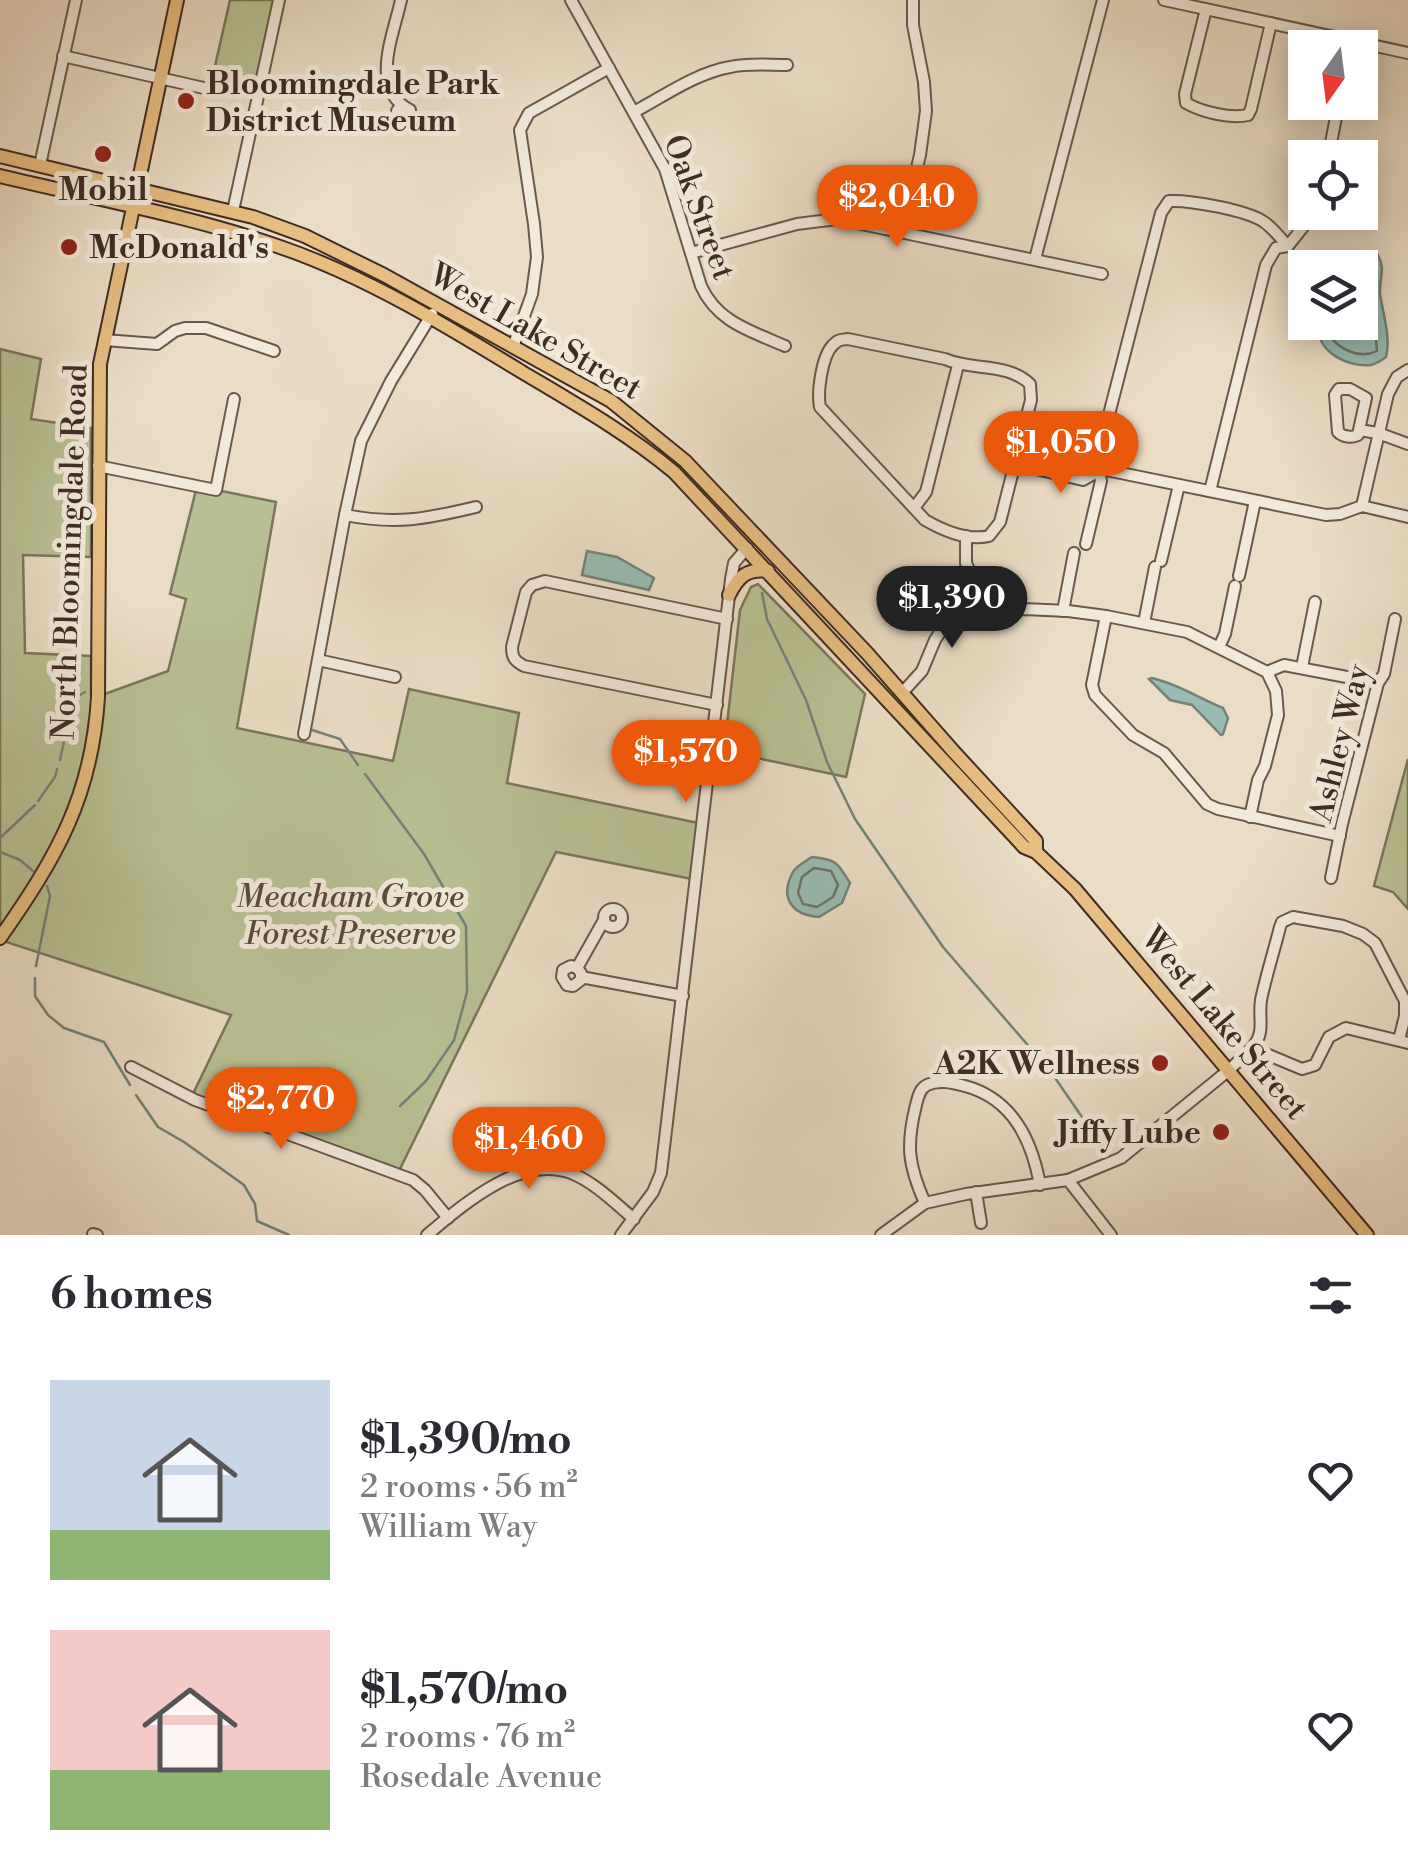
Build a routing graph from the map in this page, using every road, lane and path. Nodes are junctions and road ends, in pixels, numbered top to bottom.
1 (76, 0) edge
2 (177, 0) edge
3 (279, 0) edge
4 (401, 0) edge
5 (571, 0) edge
6 (913, 0) edge
7 (1102, 0) edge
8 (1164, 0) edge
9 (1206, 9) junction
10 (1272, 23) junction
11 (1298, 30) edge
12 (1378, 48) edge
13 (1408, 52) edge
14 (64, 56) junction
15 (787, 65) dead end
16 (608, 68) junction
17 (160, 78) junction
18 (208, 89) dead end
19 (400, 107) dead end
20 (634, 112) junction
21 (0, 156) edge
22 (40, 165) junction
23 (0, 176) edge
24 (137, 189) junction
25 (133, 208) junction
26 (232, 212) junction
27 (1301, 230) edge
28 (902, 231) junction
29 (1288, 246) junction
30 (691, 254) junction
31 (1035, 259) junction
32 (1102, 274) dead end
33 (434, 311) junction
34 (104, 340) junction
35 (513, 346) junction
36 (785, 346) dead end
37 (274, 351) dead end
38 (958, 364) junction
39 (1408, 370) edge
40 (234, 398) dead end
41 (1359, 430) junction
42 (1378, 433) junction
43 (1408, 444) edge
44 (1015, 464) junction
45 (98, 466) junction
46 (1098, 472) junction
47 (1179, 485) junction
48 (1210, 490) junction
49 (1255, 501) junction
50 (1362, 506) junction
51 (476, 507) dead end
52 (914, 508) junction
53 (345, 515) junction
54 (1408, 517) edge
55 (966, 536) junction
56 (752, 543) junction
57 (1086, 544) dead end
58 (1074, 553) dead end
59 (768, 571) junction
60 (729, 595) junction
61 (1315, 602) dead end
62 (1062, 611) junction
63 (988, 612) junction
64 (1106, 616) junction
65 (727, 618) junction
66 (1395, 620) dead end
67 (1144, 623) junction
68 (1219, 647) junction
69 (318, 660) junction
70 (1302, 667) junction
71 (1267, 672) junction
72 (395, 677) dead end
73 (1378, 683) junction
74 (902, 693) junction
75 (717, 704) junction
76 (304, 734) dead end
77 (1250, 817) junction
78 (1340, 836) junction
79 (1036, 852) junction
80 (1331, 878) dead end
81 (604, 920) dead end
82 (0, 938) edge
83 (683, 996) junction
84 (1404, 1042) edge
85 (1252, 1048) junction
86 (130, 1067) dead end
87 (1229, 1070) junction
88 (512, 1153) dead end
89 (517, 1173) junction
90 (1068, 1180) junction
91 (1040, 1185) junction
92 (976, 1192) junction
93 (924, 1203) junction
94 (448, 1218) junction
95 (634, 1219) junction
96 (981, 1222) dead end
97 (427, 1235) edge
98 (620, 1235) edge
99 (881, 1235) edge
100 (1110, 1235) edge
101 (1367, 1235) edge

1 - 14 street
2 - 17 main road, North Bloomingdale Road
3 - 26 street
4 - 19 street
5 - 16 street, Oak Street
6 - 28 street
7 - 31 street
8 - 9 street
9 - 10 street
9 - 10 street
10 - 11 street
12 - 13 street
14 - 17 street
14 - 22 street
15 - 20 street
16 - 20 street, Oak Street
16 - 35 street
17 - 18 street
17 - 24 main road, North Bloomingdale Road
20 - 30 street, Oak Street
21 - 22 main road, West Lake Street
22 - 24 main road, West Lake Street
23 - 25 main road, West Lake Street
24 - 25 main road, North Bloomingdale Road
24 - 26 main road, West Lake Street
25 - 33 main road, West Lake Street
25 - 34 main road, North Bloomingdale Road
26 - 33 main road, West Lake Street
27 - 29 street
28 - 30 street
28 - 31 street
29 - 46 street
29 - 48 street
30 - 36 street, Oak Street
31 - 32 street
33 - 35 main road, West Lake Street
33 - 53 street
33 - 56 main road, West Lake Street
34 - 37 street
34 - 45 main road, North Bloomingdale Road
35 - 56 main road, West Lake Street
38 - 44 street
38 - 52 street
38 - 52 street
39 - 42 street
40 - 45 street
41 - 41 street
41 - 42 street
42 - 43 street
42 - 50 street
44 - 46 street
44 - 55 street
45 - 82 main road, North Bloomingdale Road
46 - 47 street
46 - 57 street
47 - 48 street
47 - 67 street
48 - 49 street
49 - 50 street
49 - 68 street
50 - 54 street
51 - 53 street
52 - 55 street
53 - 69 street
55 - 63 street
56 - 59 main road, West Lake Street
56 - 60 street
56 - 74 main road, West Lake Street
58 - 62 street
59 - 60 main road
59 - 79 main road, West Lake Street
60 - 65 street
61 - 70 street
62 - 63 street
62 - 64 street
63 - 74 street
64 - 67 street
64 - 77 street
65 - 75 street
65 - 75 street
66 - 73 street, Ashley Way
67 - 68 street
68 - 71 street
69 - 72 street
69 - 76 street
70 - 71 street
70 - 73 street
71 - 77 street
73 - 78 street, Ashley Way
74 - 79 main road, West Lake Street
75 - 83 street
77 - 78 street
78 - 80 street, Ashley Way
79 - 87 main road, West Lake Street
81 - 83 street
83 - 95 street
84 - 85 street
84 - 85 street
85 - 87 street
86 - 94 street
87 - 90 street
87 - 101 main road, West Lake Street
88 - 89 street
89 - 94 street
89 - 95 street
90 - 91 street
90 - 100 street
91 - 92 street
91 - 93 street
92 - 93 street
92 - 96 street
93 - 99 street
94 - 97 street
95 - 98 street

